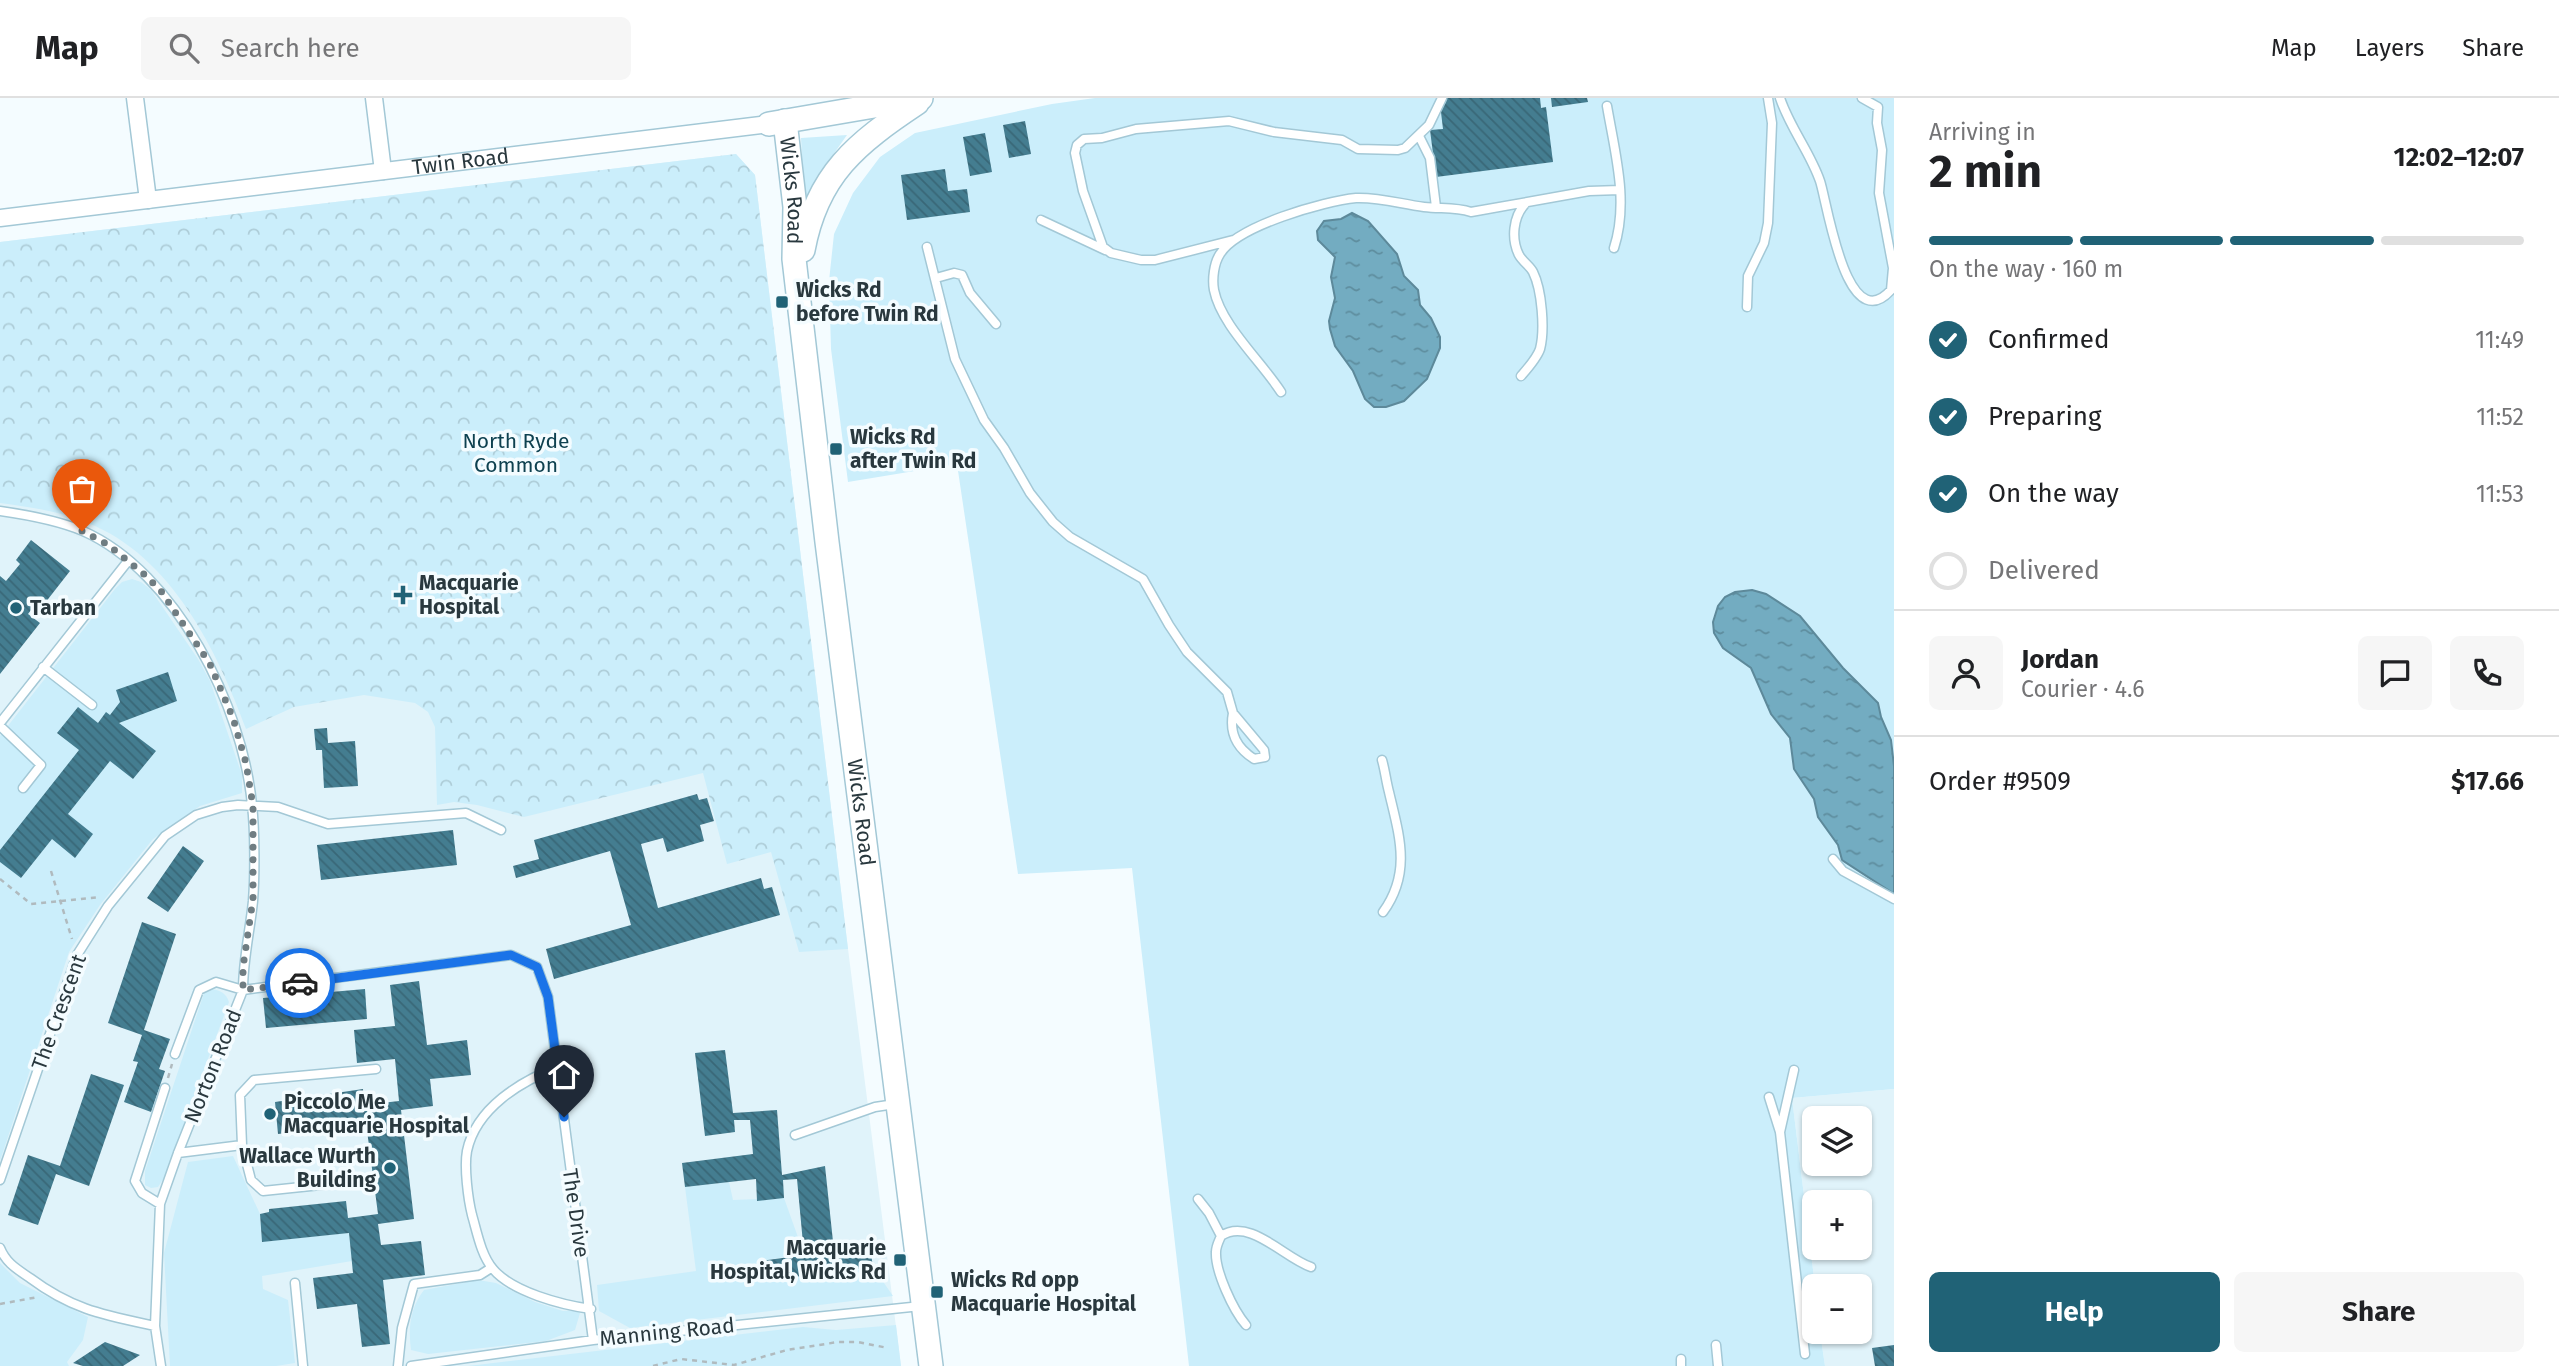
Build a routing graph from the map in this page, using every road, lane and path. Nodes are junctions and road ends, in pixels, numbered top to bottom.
1 (135, 98) edge
2 (374, 98) edge
3 (923, 98) edge
4 (1442, 98) edge
5 (1768, 98) edge
6 (1780, 98) edge
7 (1862, 98) edge
8 (1607, 106) dead end
9 (777, 122) junction
10 (1419, 136) junction
11 (383, 171) junction
12 (1620, 190) junction
13 (148, 200) junction
14 (1525, 204) junction
15 (1436, 207) junction
16 (0, 218) edge
17 (1041, 220) dead end
18 (1233, 240) junction
19 (927, 247) dead end
20 (1614, 248) dead end
21 (1111, 253) junction
22 (936, 278) junction
23 (797, 284) junction
24 (1747, 307) dead end
25 (996, 324) dead end
26 (1521, 376) dead end
27 (1280, 392) dead end
28 (0, 511) edge
29 (128, 561) junction
30 (43, 667) junction
31 (92, 705) dead end
32 (1233, 713) junction
33 (1, 721) edge
34 (1382, 760) dead end
35 (23, 788) dead end
36 (253, 806) junction
37 (501, 830) dead end
38 (1833, 859) dead end
39 (51, 871) dead end
40 (0, 879) edge
41 (118, 895) junction
42 (1894, 899) edge
43 (60, 901) junction
44 (1383, 912) dead end
45 (77, 955) junction
46 (243, 990) junction
47 (175, 1054) joint
48 (558, 1067) junction
49 (376, 1069) dead end
50 (1794, 1070) dead end
51 (165, 1088) joint
52 (1769, 1097) dead end
53 (898, 1104) junction
54 (1780, 1132) junction
55 (795, 1135) dead end
56 (242, 1145) junction
57 (178, 1153) junction
58 (0, 1180) edge
59 (330, 1184) dead end
60 (1198, 1199) dead end
61 (160, 1204) junction
62 (1221, 1236) junction
63 (0, 1248) edge
64 (1311, 1267) dead end
65 (491, 1268) junction
66 (295, 1283) dead end
67 (51, 1294) junction
68 (0, 1304) edge
69 (924, 1305) junction
70 (590, 1309) junction
71 (1246, 1325) dead end
72 (155, 1326) junction
73 (593, 1340) junction
74 (1716, 1345) dead end
75 (888, 1348) dead end
76 (1805, 1354) dead end
77 (161, 1366) edge
78 (303, 1366) edge
79 (398, 1366) edge
80 (411, 1366) edge
81 (653, 1366) edge
82 (931, 1366) edge
83 (1718, 1366) edge

1 - 13 street
2 - 11 street
3 - 9 main road, Twin Road
3 - 23 main road
4 - 10 lane
5 - 24 lane
6 - 7 lane
8 - 12 lane
9 - 11 street, Twin Road
9 - 23 main road, Wicks Road
10 - 15 lane
10 - 21 lane
11 - 13 street, Twin Road
12 - 14 lane
12 - 20 lane
13 - 16 street, Twin Road
14 - 15 lane
14 - 26 lane
15 - 18 lane
17 - 21 lane
18 - 21 lane
18 - 27 lane
19 - 22 lane
22 - 25 lane
22 - 32 lane
23 - 53 main road, Wicks Road
28 - 29 lane, Norton Road
29 - 30 lane
29 - 36 lane, Norton Road
30 - 31 lane
30 - 33 lane
32 - 32 lane
33 - 35 lane
34 - 44 lane
36 - 37 lane, The Crescent
36 - 41 lane, The Crescent
36 - 46 lane, Norton Road
38 - 42 lane
39 - 43 path
40 - 43 path
41 - 43 path
41 - 45 lane, The Crescent
43 - 45 path
45 - 58 lane, The Crescent
46 - 47 lane
46 - 48 lane, The Drive
46 - 57 lane, Norton Road
47 - 51 path
48 - 65 lane
48 - 70 lane, The Drive
49 - 56 lane
50 - 54 lane
51 - 61 lane
52 - 54 lane
53 - 55 lane
53 - 69 main road, Wicks Road
54 - 76 lane
56 - 57 lane
56 - 59 lane
57 - 61 lane, Norton Road
60 - 62 lane
61 - 72 lane, Norton Road
62 - 64 lane
62 - 71 lane
63 - 67 lane
65 - 70 lane
65 - 79 lane
66 - 78 lane
67 - 68 path
67 - 72 lane
69 - 73 lane, Manning Road
69 - 82 main road, Wicks Road
70 - 73 lane, The Drive
72 - 77 lane, Norton Road
73 - 80 lane, Manning Road
74 - 83 lane
75 - 81 path

